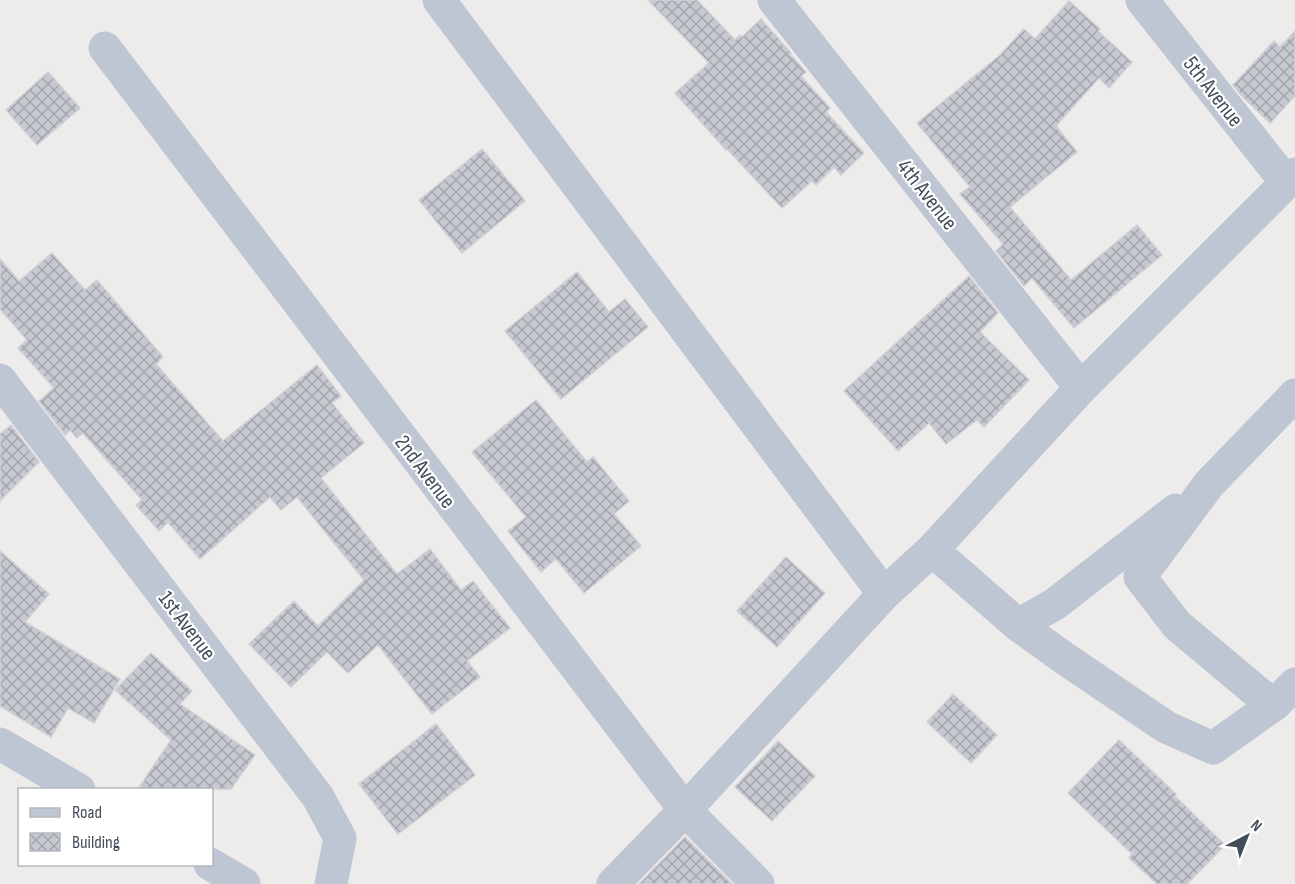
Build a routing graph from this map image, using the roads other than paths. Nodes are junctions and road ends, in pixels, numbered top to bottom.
1 (439, 0) edge
2 (774, 0) edge
3 (1142, 0) edge
4 (105, 48) dead end
5 (1291, 178) edge
6 (0, 380) edge
7 (1081, 388) junction
8 (1295, 395) edge
9 (1209, 484) junction
10 (932, 550) junction
11 (884, 594) junction
12 (1018, 625) junction
13 (1285, 694) edge
14 (0, 744) edge
15 (77, 788) edge
16 (685, 810) junction
17 (213, 866) edge
18 (244, 884) edge
19 (331, 884) edge
20 (613, 884) edge
21 (758, 884) edge

1 - 11 street
2 - 7 street, 4th Avenue
3 - 5 street, 5th Avenue
4 - 16 street, 2nd Avenue
5 - 7 street
6 - 19 street, 1st Avenue
7 - 10 street
8 - 9 street
9 - 12 street
9 - 13 street
10 - 11 street
10 - 12 street
11 - 16 street
12 - 13 street
14 - 15 street
16 - 20 street
16 - 21 street, 2nd Avenue
17 - 18 street

